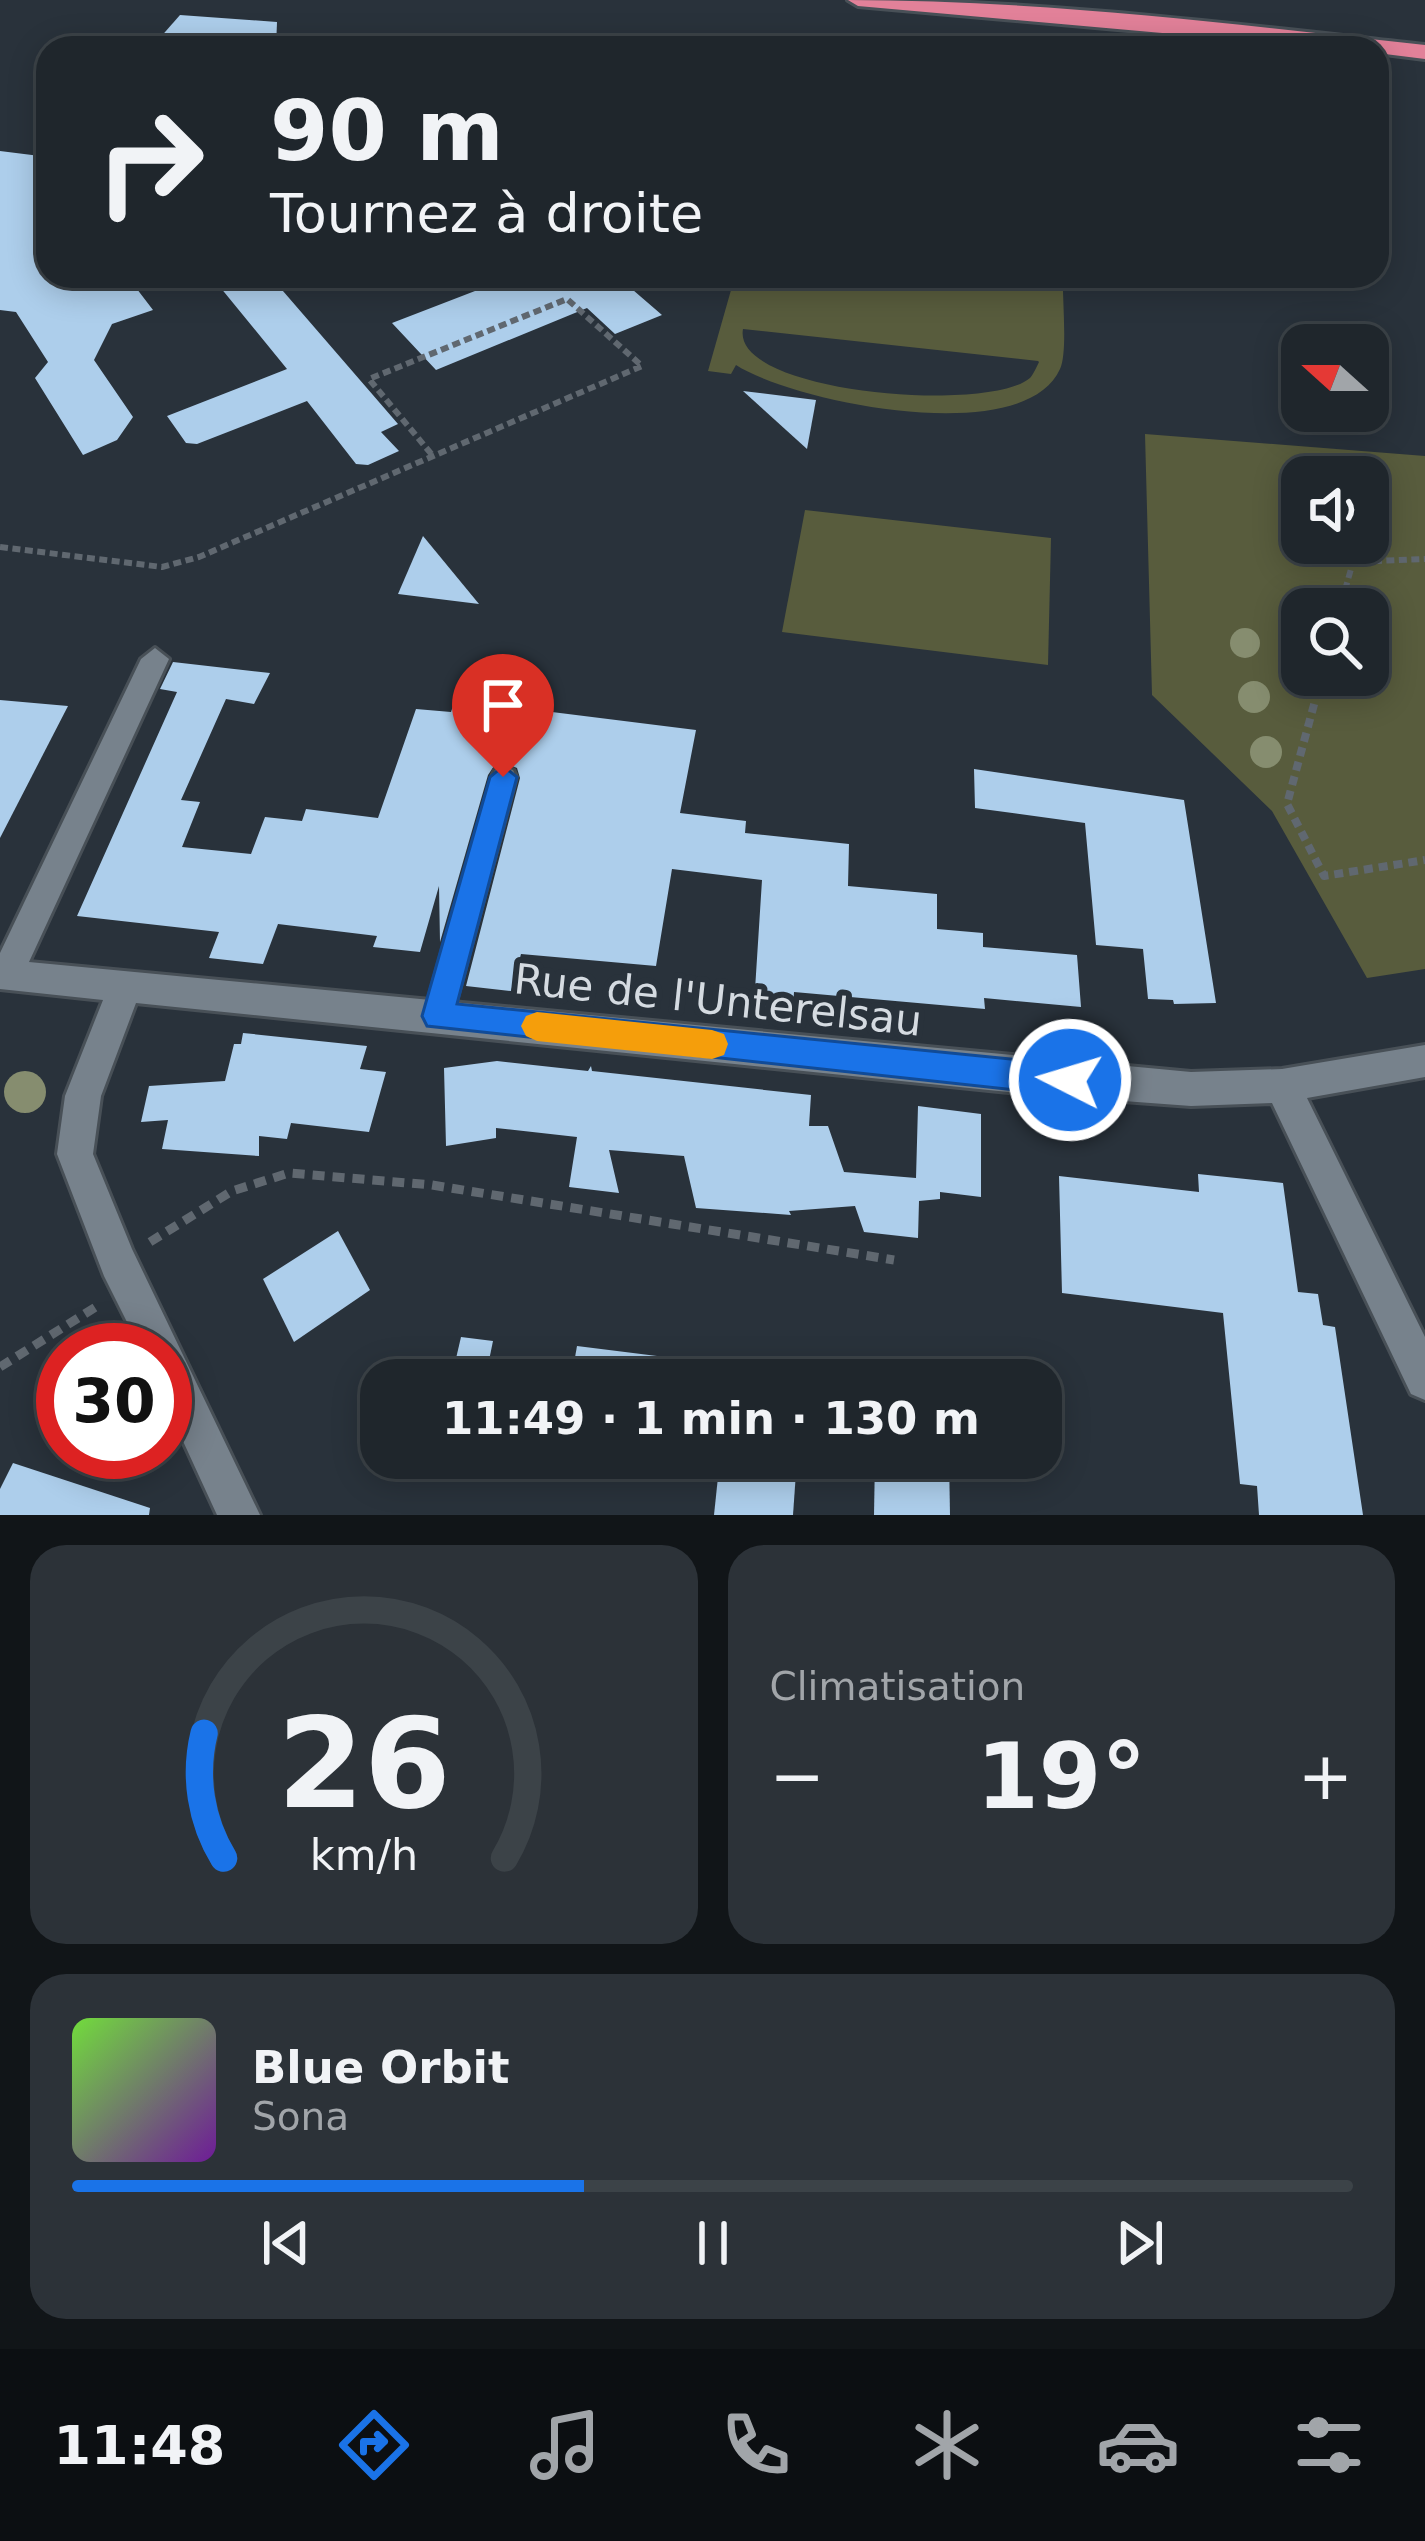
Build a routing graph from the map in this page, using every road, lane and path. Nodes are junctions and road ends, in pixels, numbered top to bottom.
1 (858, 0) edge
2 (1114, 0) edge
3 (1425, 31) edge
4 (1282, 36) edge
5 (1389, 48) edge
6 (1425, 52) edge
7 (433, 456) junction
8 (0, 547) edge
9 (1425, 559) edge
10 (1346, 588) edge
11 (155, 659) dead end
12 (1316, 696) edge
13 (503, 777) dead end
14 (1425, 860) edge
15 (3, 974) edge
16 (126, 984) junction
17 (438, 1016) junction
18 (1425, 1061) edge
19 (1282, 1086) junction
20 (894, 1260) dead end
21 (124, 1273) junction
22 (148, 1323) edge
23 (0, 1367) edge
24 (1425, 1380) edge
25 (192, 1416) edge
26 (238, 1515) edge

1 - 4 highway
2 - 3 highway
5 - 6 highway
7 - 7 path
7 - 8 path
9 - 10 path
11 - 15 street
12 - 14 path
13 - 17 lane
15 - 16 street, Rue de l'Unterelsau
16 - 17 street, Rue de l'Unterelsau
16 - 21 street
17 - 19 street, Rue de l'Unterelsau
18 - 19 street, Rue de l'Unterelsau
19 - 24 street
20 - 21 path
21 - 22 street
21 - 23 path
25 - 26 street

